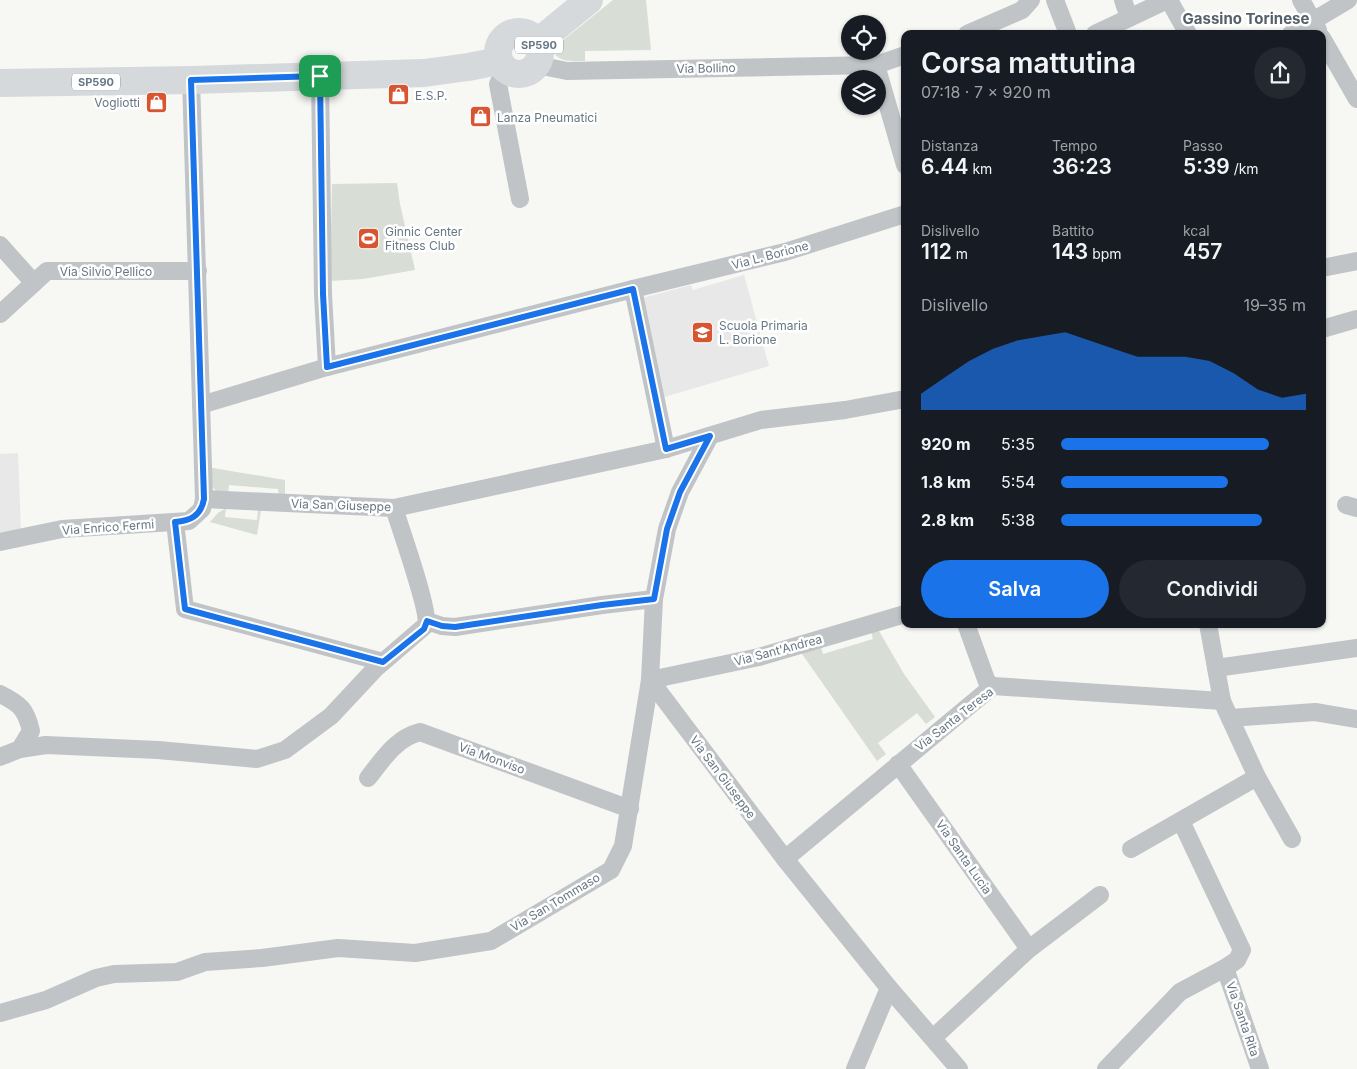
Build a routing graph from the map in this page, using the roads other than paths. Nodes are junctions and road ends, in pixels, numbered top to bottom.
1 (589, 0) edge
2 (1032, 0) edge
3 (1055, 0) edge
4 (1123, 0) edge
5 (1168, 0) edge
6 (1301, 0) edge
7 (1348, 0) edge
8 (1129, 18) junction
9 (1317, 27) edge
10 (976, 30) edge
11 (1066, 30) edge
12 (1103, 30) edge
13 (1186, 30) edge
14 (1326, 45) edge
15 (537, 54) junction
16 (901, 56) edge
17 (502, 65) junction
18 (876, 65) junction
19 (320, 76) junction
20 (191, 80) junction
21 (0, 83) edge
22 (1357, 99) edge
23 (901, 151) edge
24 (520, 199) dead end
25 (901, 215) edge
26 (0, 245) edge
27 (1357, 261) edge
28 (1326, 267) edge
29 (198, 271) junction
30 (34, 283) junction
31 (633, 289) junction
32 (0, 314) edge
33 (1357, 319) edge
34 (1326, 328) edge
35 (327, 367) junction
36 (901, 400) edge
37 (201, 405) junction
38 (710, 436) junction
39 (666, 449) junction
40 (204, 499) junction
41 (394, 508) junction
42 (175, 522) junction
43 (0, 542) edge
44 (654, 599) junction
45 (901, 615) edge
46 (427, 621) junction
47 (967, 628) edge
48 (1209, 628) edge
49 (1357, 648) edge
50 (383, 662) junction
51 (1216, 668) junction
52 (650, 680) junction
53 (993, 686) junction
54 (0, 694) edge
55 (1222, 701) junction
56 (1230, 718) junction
57 (1357, 719) edge
58 (20, 749) junction
59 (0, 757) edge
60 (898, 764) junction
61 (1257, 777) junction
62 (368, 778) dead end
63 (630, 809) junction
64 (1181, 821) junction
65 (1292, 839) dead end
66 (1131, 849) dead end
67 (785, 859) junction
68 (1100, 895) dead end
69 (1029, 949) junction
70 (1225, 968) junction
71 (889, 988) junction
72 (0, 1013) edge
73 (933, 1038) junction
74 (855, 1069) edge
75 (960, 1069) edge
76 (1106, 1069) edge
77 (1260, 1069) edge

1 - 15 main road, SP590
2 - 10 street
3 - 11 street
4 - 8 street
5 - 8 street
5 - 13 street
6 - 9 street
7 - 9 street
8 - 12 street
14 - 22 street
15 - 17 main road, SP590
15 - 17 main road, SP590
15 - 18 street, Via Bollino
16 - 18 street, Via Bollino
17 - 19 main road, SP590
17 - 24 street
18 - 23 street
19 - 20 main road, SP590
19 - 35 street
20 - 21 main road, SP590
20 - 29 street
25 - 31 street, Via L. Borione
26 - 30 street
27 - 28 street
29 - 30 street, Via Silvio Pellico
29 - 37 street
30 - 32 street, Via Silvio Pellico
31 - 35 street, Via L. Borione
31 - 39 street
33 - 34 street
35 - 37 street, Via L. Borione
36 - 38 street, Via San Giuseppe
37 - 40 street
38 - 39 street, Via San Giuseppe
38 - 44 street
39 - 41 street, Via San Giuseppe
40 - 41 street, Via San Giuseppe
40 - 42 street, Via Enrico Fermi
41 - 46 street
42 - 43 street, Via Enrico Fermi
42 - 50 street
44 - 46 street
44 - 52 street
45 - 52 street, Via Sant'Andrea
46 - 50 street
47 - 53 street
48 - 51 street
49 - 51 street
50 - 58 street
51 - 55 street
52 - 63 street, Via San Tommaso
52 - 67 street, Via San Giuseppe
53 - 55 street, Via Santa Teresa
53 - 60 street, Via Santa Teresa
54 - 58 street
55 - 56 street
56 - 57 street
56 - 61 street
58 - 59 street
60 - 67 street, Via Santa Teresa
60 - 69 street, Via Santa Lucia
61 - 64 street
61 - 65 street
62 - 63 street, Via Monviso
63 - 72 street, Via San Tommaso
64 - 66 street
64 - 70 street
67 - 71 street, Via San Giuseppe
68 - 69 street
69 - 73 street
70 - 76 street
70 - 77 street, Via Santa Rita
71 - 73 street, Via San Giuseppe
71 - 74 street
73 - 75 street, Via San Giuseppe

